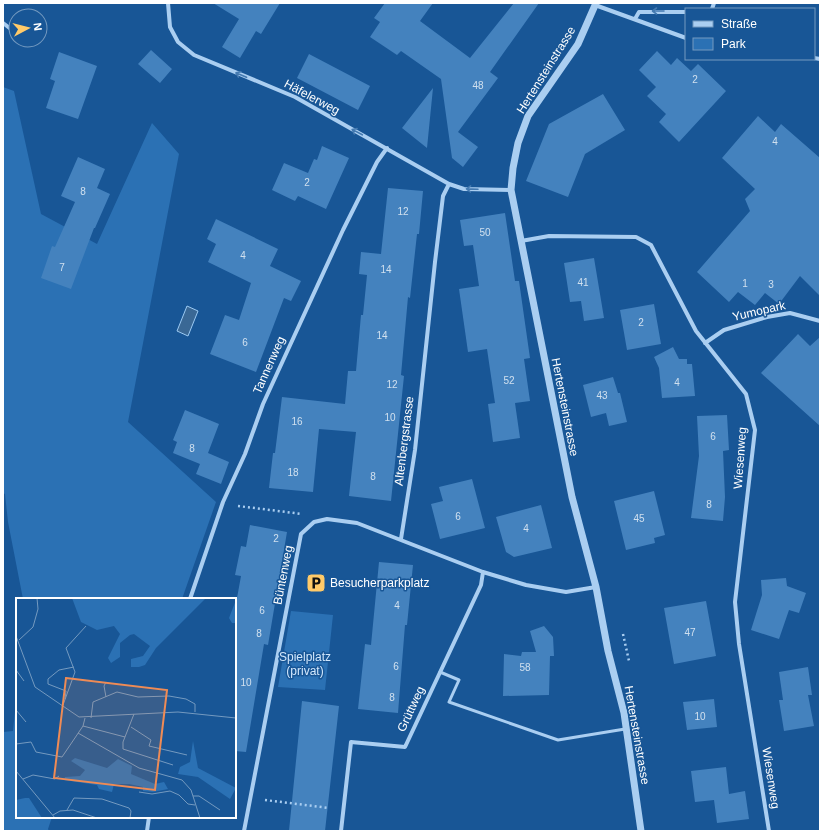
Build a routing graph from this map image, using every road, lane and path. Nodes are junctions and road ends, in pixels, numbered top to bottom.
1 (168, 3) edge
2 (596, 4) edge
3 (685, 12) edge
4 (635, 19) junction
5 (685, 38) edge
6 (387, 148) junction
7 (449, 184) junction
8 (511, 190) junction
9 (521, 241) junction
10 (820, 321) edge
11 (705, 343) junction
12 (223, 502) junction
13 (314, 522) junction
14 (400, 539) junction
15 (483, 572) junction
16 (596, 587) junction
17 (190, 598) edge
18 (440, 672) junction
19 (627, 729) junction
20 (250, 798) junction
21 (344, 809) junction
22 (149, 818) edge
23 (147, 831) edge
24 (244, 831) edge
25 (341, 831) edge
26 (641, 831) edge
27 (769, 831) edge

6 -> 1 street, Häfelerweg
2 - 4 street
2 - 8 street, Hertensteinstrasse
3 -> 4 street
4 - 5 street
6 - 7 street, Häfelerweg
6 - 12 street, Tannenweg
8 -> 7 street, Häfelerweg
7 - 14 street, Altenbergstrasse
8 - 9 street, Hertensteinstrasse
9 - 11 street, Wiesenweg
9 - 16 street, Hertensteinstrasse
10 - 11 street, Yumopark
11 - 27 street, Wiesenweg
12 - 13 path
12 - 17 street, Tannenweg
13 - 14 street
13 - 20 street, Büntenweg
14 - 15 street
15 - 16 street
15 - 18 street, Grüttweg
16 - 19 street, Hertensteinstrasse
18 - 19 lane
18 - 21 street, Grüttweg
19 - 26 street, Hertensteinstrasse
20 - 21 path
20 - 24 street, Büntenweg
21 - 25 street, Grüttweg
22 - 23 street

